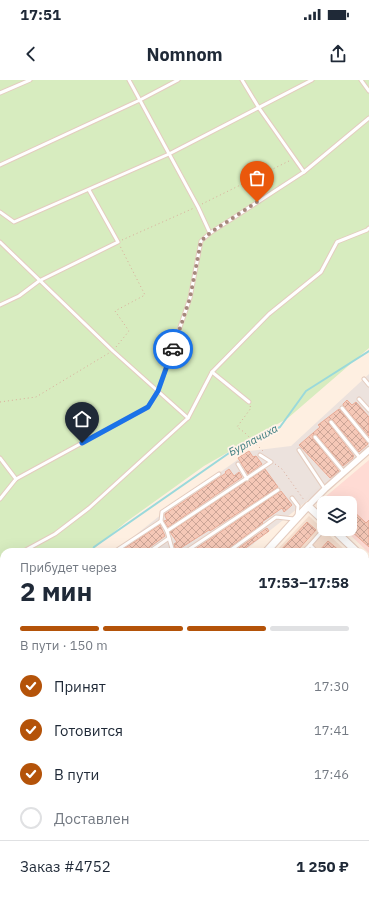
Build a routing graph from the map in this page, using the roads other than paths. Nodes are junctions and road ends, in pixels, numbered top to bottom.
1 (30, 80) edge
2 (129, 80) edge
3 (178, 80) edge
4 (242, 80) edge
5 (312, 80) edge
6 (361, 80) edge
7 (369, 91) edge
8 (0, 93) edge
9 (140, 100) junction
10 (259, 108) junction
11 (369, 118) edge
12 (169, 154) junction
13 (0, 165) edge
14 (304, 172) junction
15 (89, 190) junction
16 (0, 212) edge
17 (369, 228) edge
18 (210, 233) junction
19 (0, 242) edge
20 (39, 281) junction
21 (0, 305) edge
22 (212, 372) junction
23 (364, 379) dead end
24 (369, 384) edge
25 (158, 391) junction
26 (359, 399) dead end
27 (248, 402) road end
28 (342, 408) dead end
29 (369, 410) edge
30 (188, 418) junction
31 (331, 422) dead end
32 (315, 437) dead end
33 (369, 440) edge
34 (299, 450) dead end
35 (369, 450) edge
36 (260, 454) dead end
37 (0, 458) edge
38 (360, 458) junction
39 (238, 464) dead end
40 (344, 472) junction
41 (219, 474) dead end
42 (16, 478) junction
43 (247, 479) junction
44 (325, 489) junction
45 (278, 490) dead end
46 (292, 498) dead end
47 (0, 499) edge
48 (308, 506) junction
49 (317, 514) edge
50 (296, 520) junction
51 (161, 521) junction
52 (168, 531) junction
53 (318, 536) edge
54 (340, 536) edge
55 (169, 538) junction
56 (310, 545) junction
57 (30, 548) edge
58 (120, 548) edge
59 (155, 548) edge
60 (172, 548) edge
61 (191, 548) edge
62 (233, 548) edge
63 (270, 548) edge
64 (307, 548) edge
65 (313, 548) edge
66 (353, 548) edge

1 - 8 lane
2 - 9 lane
3 - 9 lane
4 - 10 lane
5 - 10 lane
6 - 7 lane
9 - 12 lane
9 - 13 lane
10 - 12 lane
10 - 14 lane
11 - 14 lane
12 - 15 lane
12 - 18 lane
14 - 18 lane
15 - 16 lane
15 - 20 lane
17 - 22 lane
18 - 25 lane
19 - 20 lane
20 - 21 lane
20 - 25 lane
22 - 27 lane
22 - 30 lane
23 - 24 lane
25 - 30 lane
25 - 42 lane
26 - 29 lane
28 - 33 lane
30 - 57 lane
31 - 38 lane
32 - 40 lane
34 - 44 lane
35 - 38 street
36 - 43 lane
37 - 42 lane
38 - 40 street
39 - 43 lane
40 - 44 street
41 - 51 lane
42 - 47 lane
43 - 52 lane
44 - 48 street
45 - 61 lane
46 - 50 lane
48 - 49 street
48 - 50 street
50 - 62 lane
50 - 63 street
51 - 52 lane
51 - 58 lane
52 - 55 lane
53 - 56 lane
54 - 66 street
55 - 59 lane
55 - 60 lane
56 - 64 lane
56 - 65 lane

